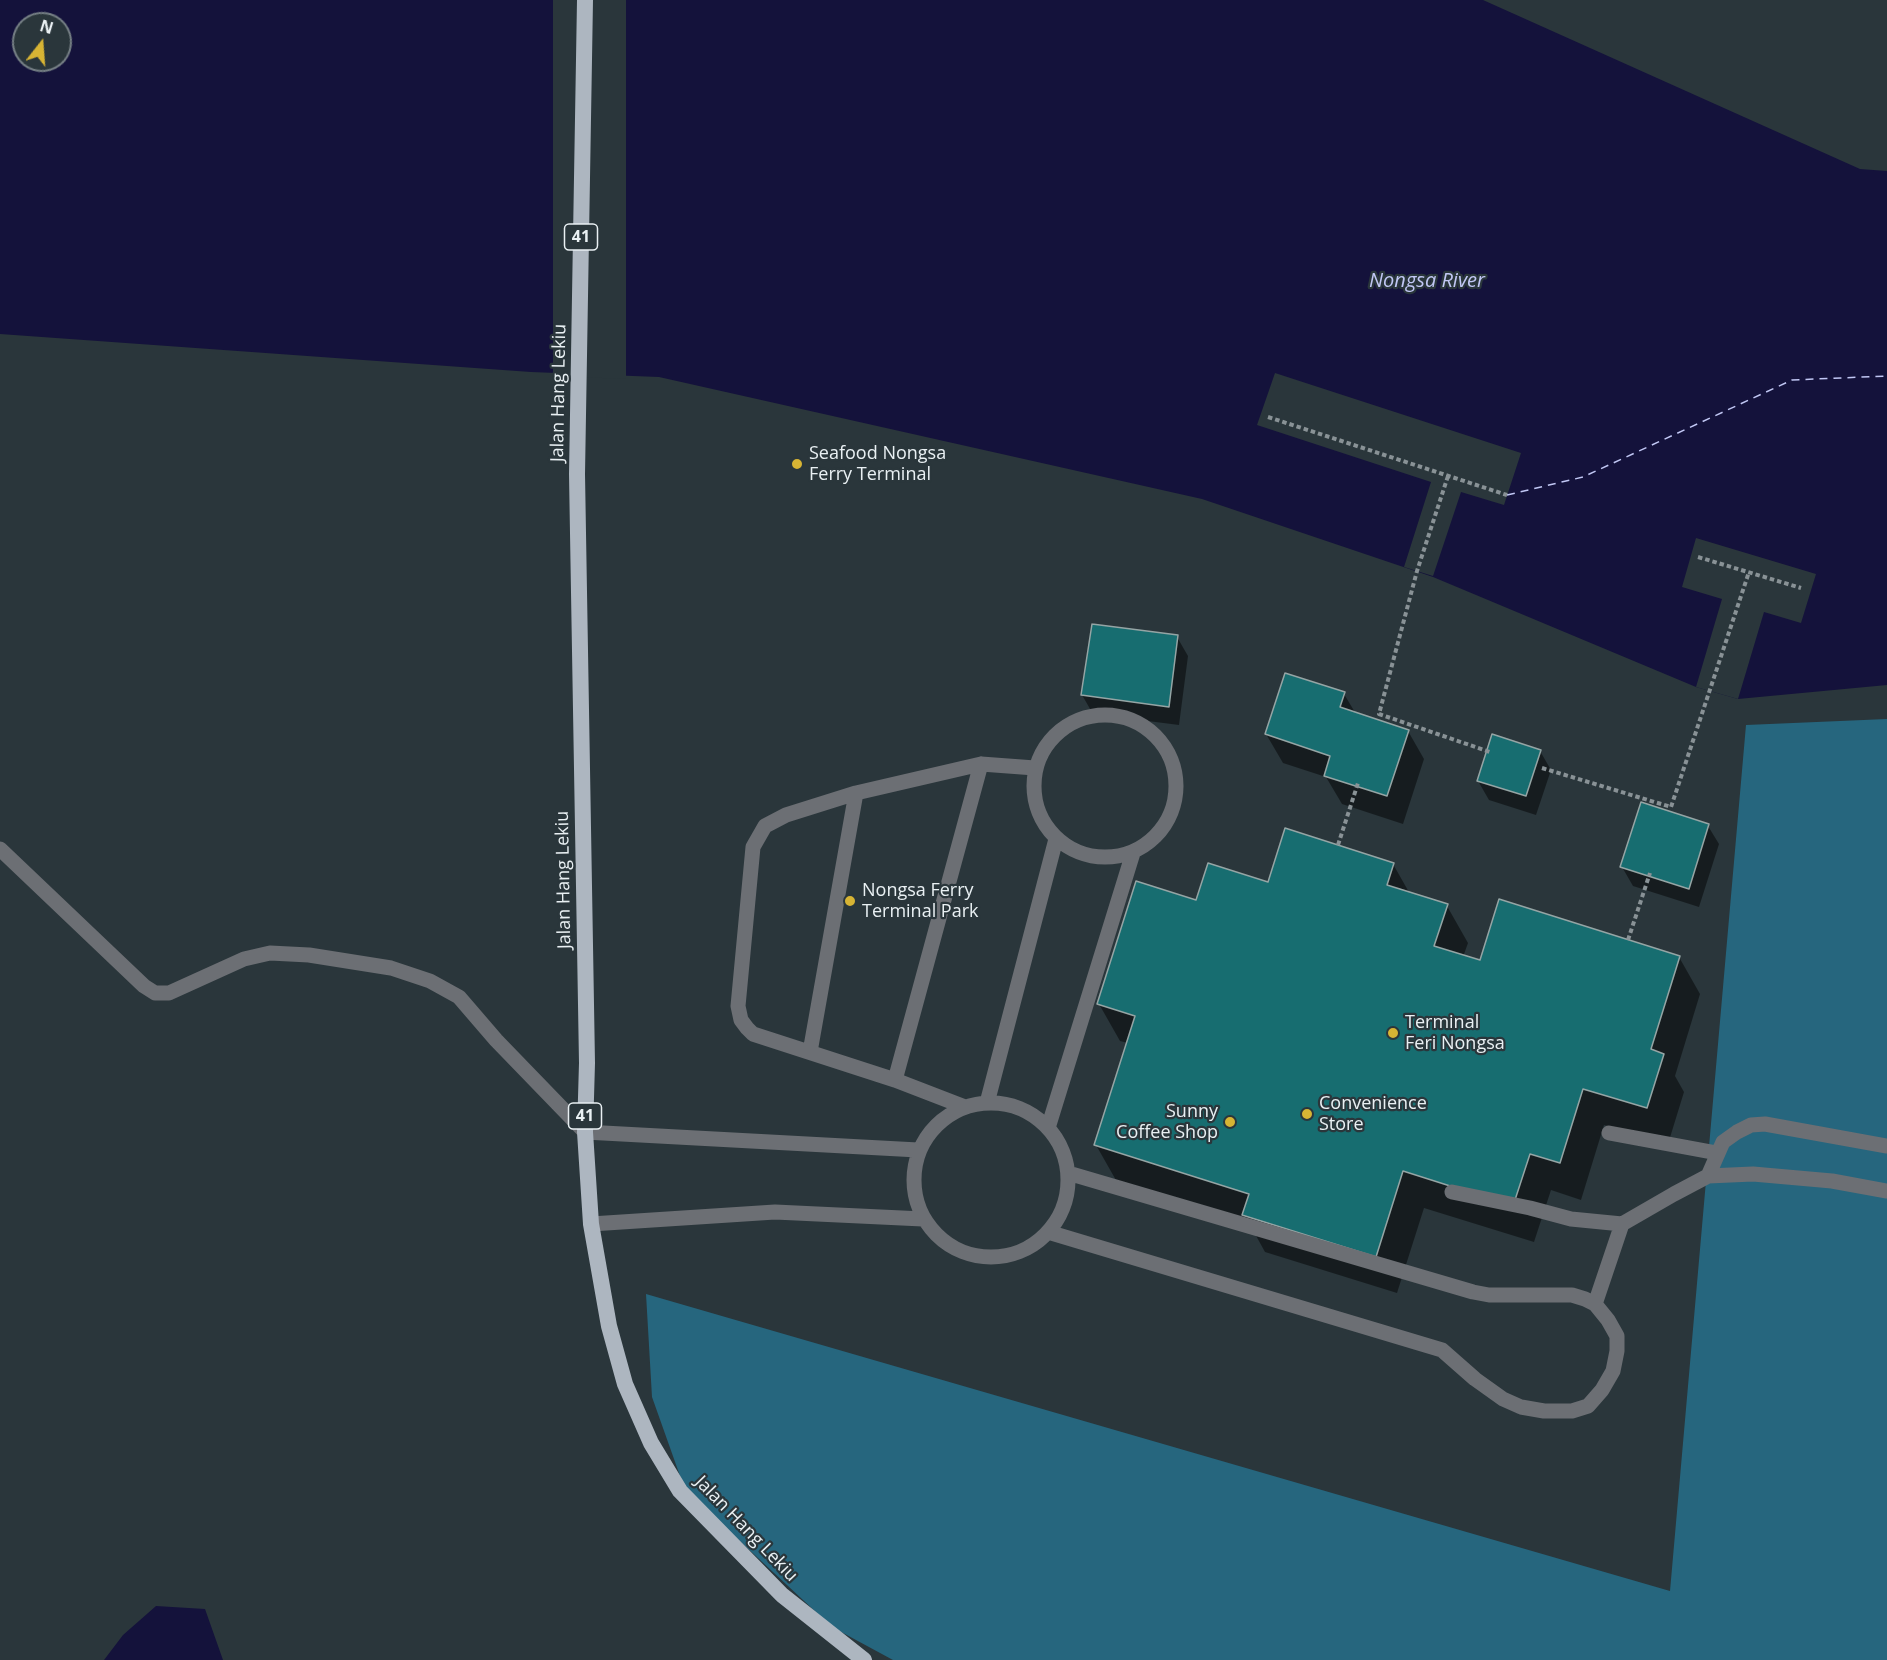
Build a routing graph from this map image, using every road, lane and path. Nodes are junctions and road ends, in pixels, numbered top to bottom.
1 (585, 0) edge
2 (1268, 417) dead end
3 (1448, 476) junction
4 (1507, 495) dead end
5 (1698, 557) dead end
6 (1749, 572) junction
7 (1801, 588) dead end
8 (1490, 752) dead end
9 (981, 764) junction
10 (1035, 768) junction
11 (1542, 768) dead end
12 (1358, 783) dead end
13 (856, 793) junction
14 (1056, 839) junction
15 (1338, 845) dead end
16 (0, 849) edge
17 (1133, 853) junction
18 (1650, 873) dead end
19 (1628, 940) dead end
20 (810, 1052) junction
21 (895, 1080) junction
22 (987, 1103) junction
23 (965, 1107) junction
24 (1048, 1128) junction
25 (585, 1132) junction
26 (1609, 1133) dead end
27 (1887, 1146) edge
28 (918, 1150) junction
29 (1717, 1153) junction
30 (1068, 1173) junction
31 (1708, 1176) junction
32 (1452, 1191) dead end
33 (1887, 1191) edge
34 (923, 1219) junction
35 (591, 1224) junction
36 (1622, 1224) junction
37 (1048, 1232) junction
38 (1595, 1304) junction
39 (864, 1660) edge

1 - 25 highway, Jalan Hang Lekiu / 41
2 - 3 path
3 - 4 path
3 - 8 path
5 - 6 path
6 - 7 path
6 - 11 path
9 - 10 lane
9 - 13 lane
9 - 21 lane
10 - 14 lane
10 - 17 lane
12 - 15 path
13 - 20 lane
13 - 20 lane
14 - 17 lane
14 - 22 lane
16 - 25 lane
17 - 24 lane
18 - 19 path
20 - 21 lane
21 - 23 lane
22 - 23 lane
22 - 24 lane
23 - 28 lane
24 - 30 lane
25 - 28 lane
25 - 35 highway, Jalan Hang Lekiu / 41
26 - 29 lane
27 - 29 lane
28 - 34 lane
29 - 31 lane
30 - 37 lane
30 - 38 lane
31 - 33 lane
31 - 36 lane
32 - 36 lane
34 - 35 lane
34 - 37 lane
35 - 39 highway, Jalan Hang Lekiu / 41
36 - 38 lane
37 - 38 lane

